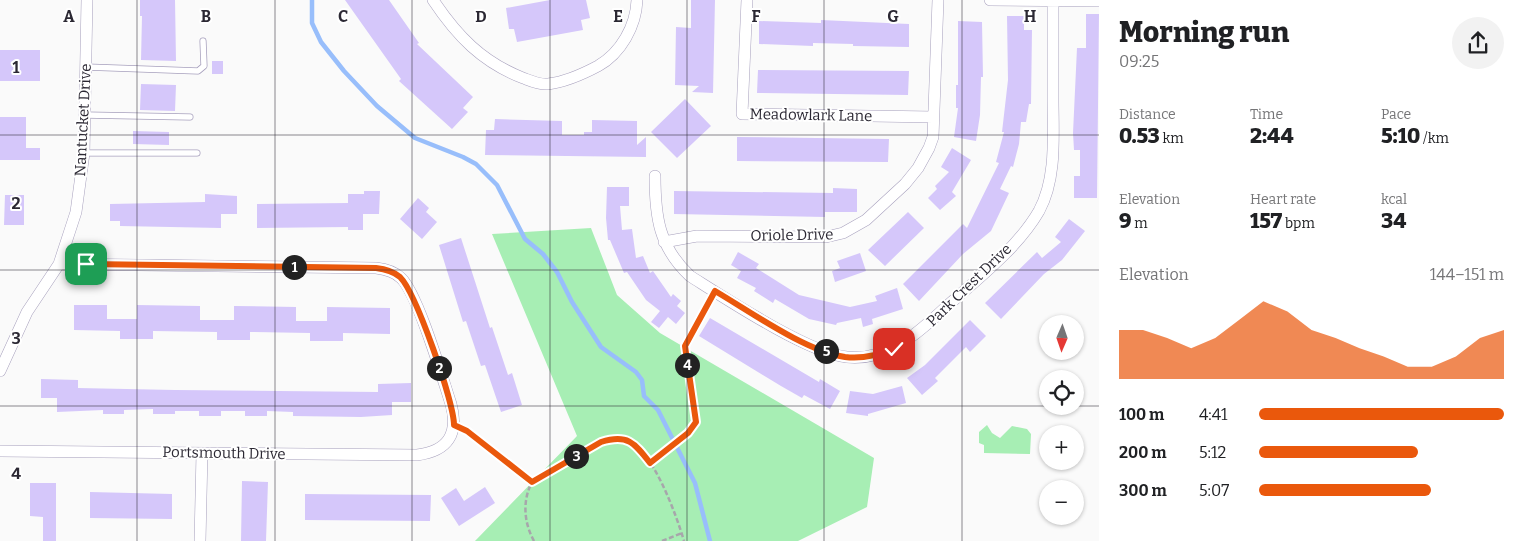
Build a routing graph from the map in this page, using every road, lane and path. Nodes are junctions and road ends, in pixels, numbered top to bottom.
1 (87, 0) edge
2 (433, 0) edge
3 (637, 0) edge
4 (746, 0) edge
5 (938, 0) edge
6 (990, 0) edge
7 (1054, 1) edge
8 (1099, 1) edge
9 (204, 41) dead end
10 (86, 67) junction
11 (85, 116) junction
12 (190, 117) dead end
13 (933, 117) junction
14 (84, 153) junction
15 (197, 153) dead end
16 (654, 176) dead end
17 (664, 242) junction
18 (59, 264) junction
19 (715, 291) junction
20 (1, 366) edge
21 (454, 425) junction
22 (0, 450) edge
23 (202, 453) junction
24 (650, 463) junction
25 (532, 482) junction
26 (682, 533) junction
27 (200, 541) edge
28 (534, 541) edge
29 (662, 541) edge
30 (684, 541) edge

1 - 10 street, Nantucket Drive
2 - 3 street
4 - 13 street, Meadowlark Lane
5 - 13 street, Oriole Drive
6 - 7 street
7 - 8 street
7 - 19 street, Park Crest Drive
9 - 10 lane
10 - 11 street, Nantucket Drive
11 - 12 lane
11 - 14 street, Nantucket Drive
13 - 17 street, Oriole Drive
14 - 15 lane
14 - 18 street, Nantucket Drive
16 - 17 street, Park Crest Drive
17 - 19 street, Park Crest Drive
18 - 20 street, Nantucket Drive
18 - 21 street
19 - 24 path
21 - 23 street, Portsmouth Drive
21 - 25 path
22 - 23 street, Portsmouth Drive
23 - 27 street
24 - 25 path
24 - 26 path
25 - 28 path
26 - 29 path
26 - 30 path

